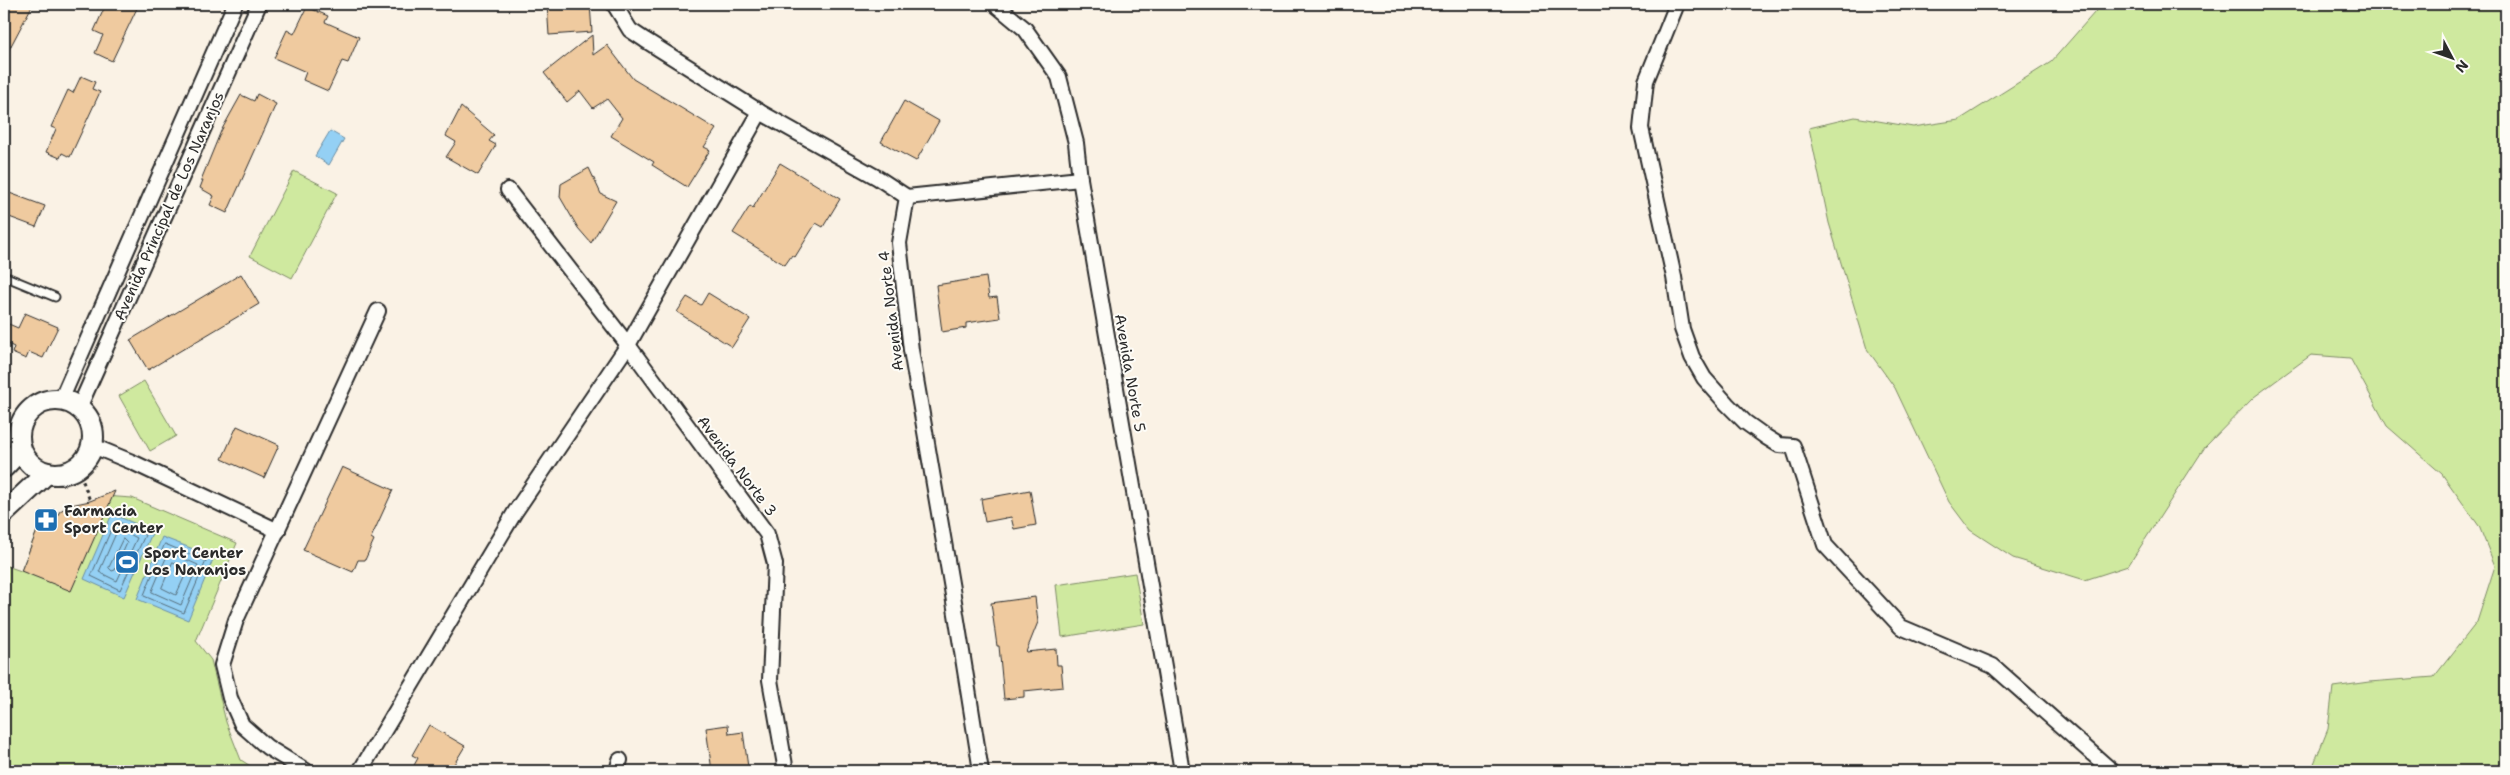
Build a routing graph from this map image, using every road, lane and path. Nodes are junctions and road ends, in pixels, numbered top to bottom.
1 (235, 4) edge
2 (259, 4) edge
3 (614, 4) edge
4 (995, 4) edge
5 (1677, 4) edge
6 (760, 112) junction
7 (1080, 179) junction
8 (508, 190) dead end
9 (907, 197) junction
10 (4, 276) edge
11 (55, 297) dead end
12 (378, 311) dead end
13 (628, 345) junction
14 (70, 404) junction
15 (12, 423) edge
16 (93, 446) junction
17 (20, 450) junction
18 (4, 467) edge
19 (47, 473) junction
20 (80, 473) dead end
21 (90, 501) dead end
22 (4, 513) edge
23 (278, 531) junction
24 (306, 771) edge
25 (360, 771) edge
26 (786, 771) edge
27 (981, 771) edge
28 (1182, 771) edge
29 (2112, 771) edge

1 - 14 street, Avenida Principal de Los Naranjos
2 - 14 street, Avenida Principal de Los Naranjos
3 - 6 street
4 - 7 street, Avenida Norte 5
5 - 29 street
6 - 9 street
6 - 13 street
7 - 9 street
7 - 28 street, Avenida Norte 5
8 - 13 street, Avenida Norte 3
9 - 27 street, Avenida Norte 4
10 - 11 lane
12 - 23 street
13 - 25 street
13 - 26 street, Avenida Norte 3
14 - 15 main road
14 - 16 main road
15 - 17 main road
16 - 19 main road
16 - 23 street
17 - 18 main road
17 - 19 main road
19 - 22 main road
20 - 21 path
23 - 24 street

